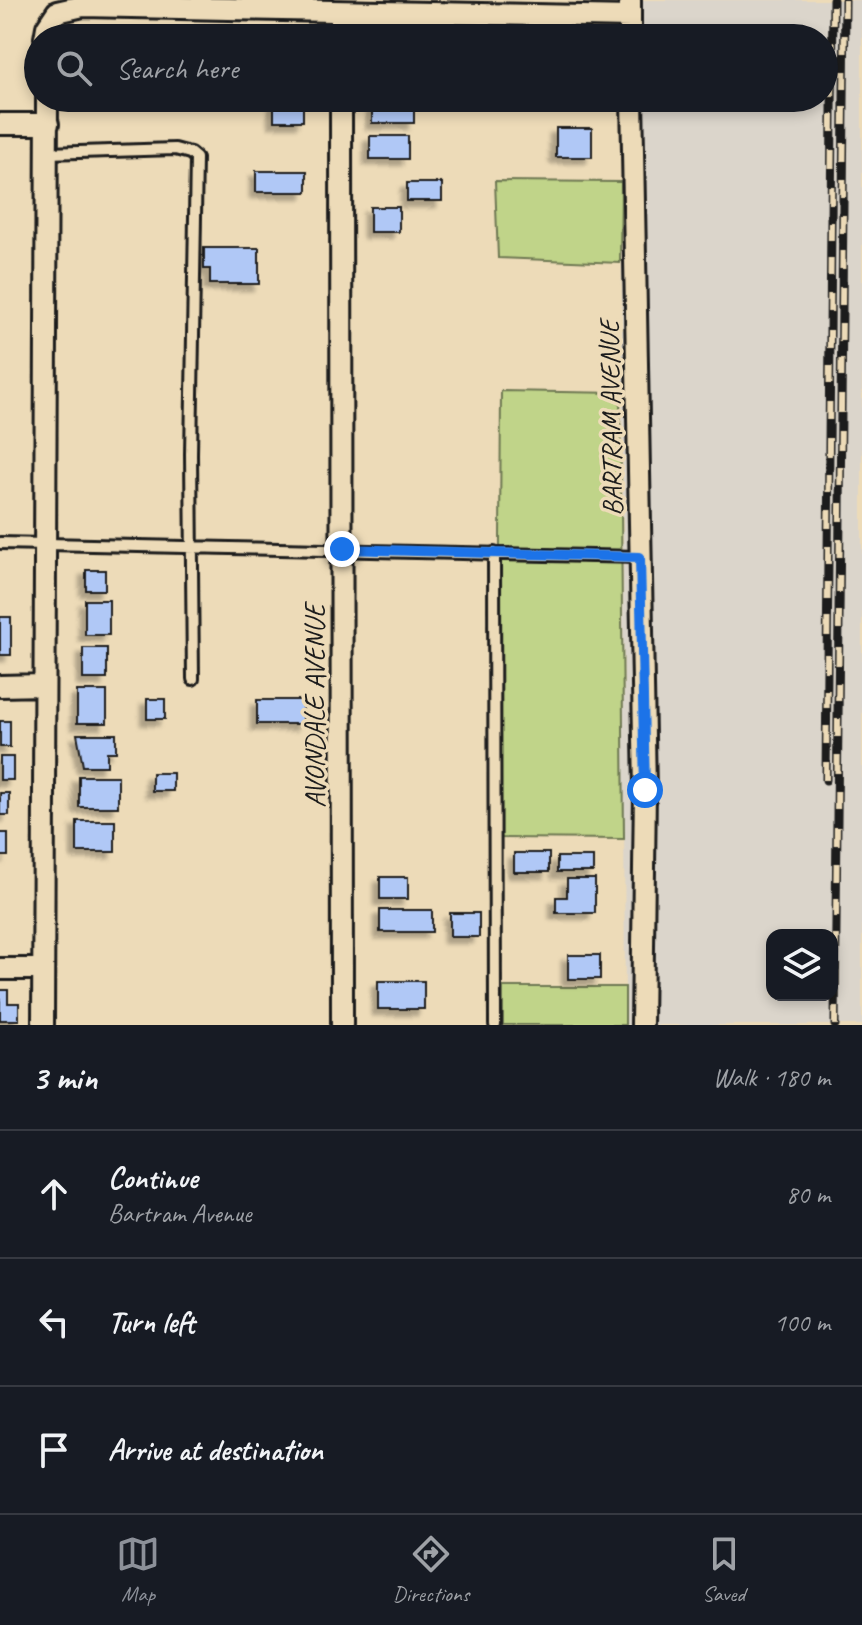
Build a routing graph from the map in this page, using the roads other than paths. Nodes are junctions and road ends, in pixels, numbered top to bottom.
1 (341, 14) junction
2 (630, 18) edge
3 (49, 24) edge
4 (341, 24) edge
5 (48, 112) edge
6 (341, 112) edge
7 (632, 112) edge
8 (0, 124) edge
9 (48, 124) junction
10 (47, 153) junction
11 (0, 543) edge
12 (46, 543) junction
13 (193, 548) junction
14 (342, 549) junction
15 (494, 553) junction
16 (640, 557) junction
17 (193, 679) dead end
18 (43, 685) junction
19 (0, 686) edge
20 (0, 969) edge
21 (42, 969) junction
22 (43, 1025) edge
23 (342, 1025) edge
24 (495, 1025) edge
25 (642, 1025) edge

1 - 2 street
1 - 3 street
1 - 4 street
5 - 9 street
6 - 14 street, AVONDALE AVENUE
7 - 16 street, BARTRAM AVENUE
8 - 9 street
9 - 10 street
10 - 12 street
10 - 13 lane
11 - 12 lane
12 - 13 lane
12 - 18 street
13 - 14 lane
13 - 17 lane
14 - 15 lane
14 - 23 street, AVONDALE AVENUE
15 - 16 lane
15 - 24 lane
16 - 25 street, BARTRAM AVENUE
18 - 19 street
18 - 21 street
20 - 21 street
21 - 22 street

